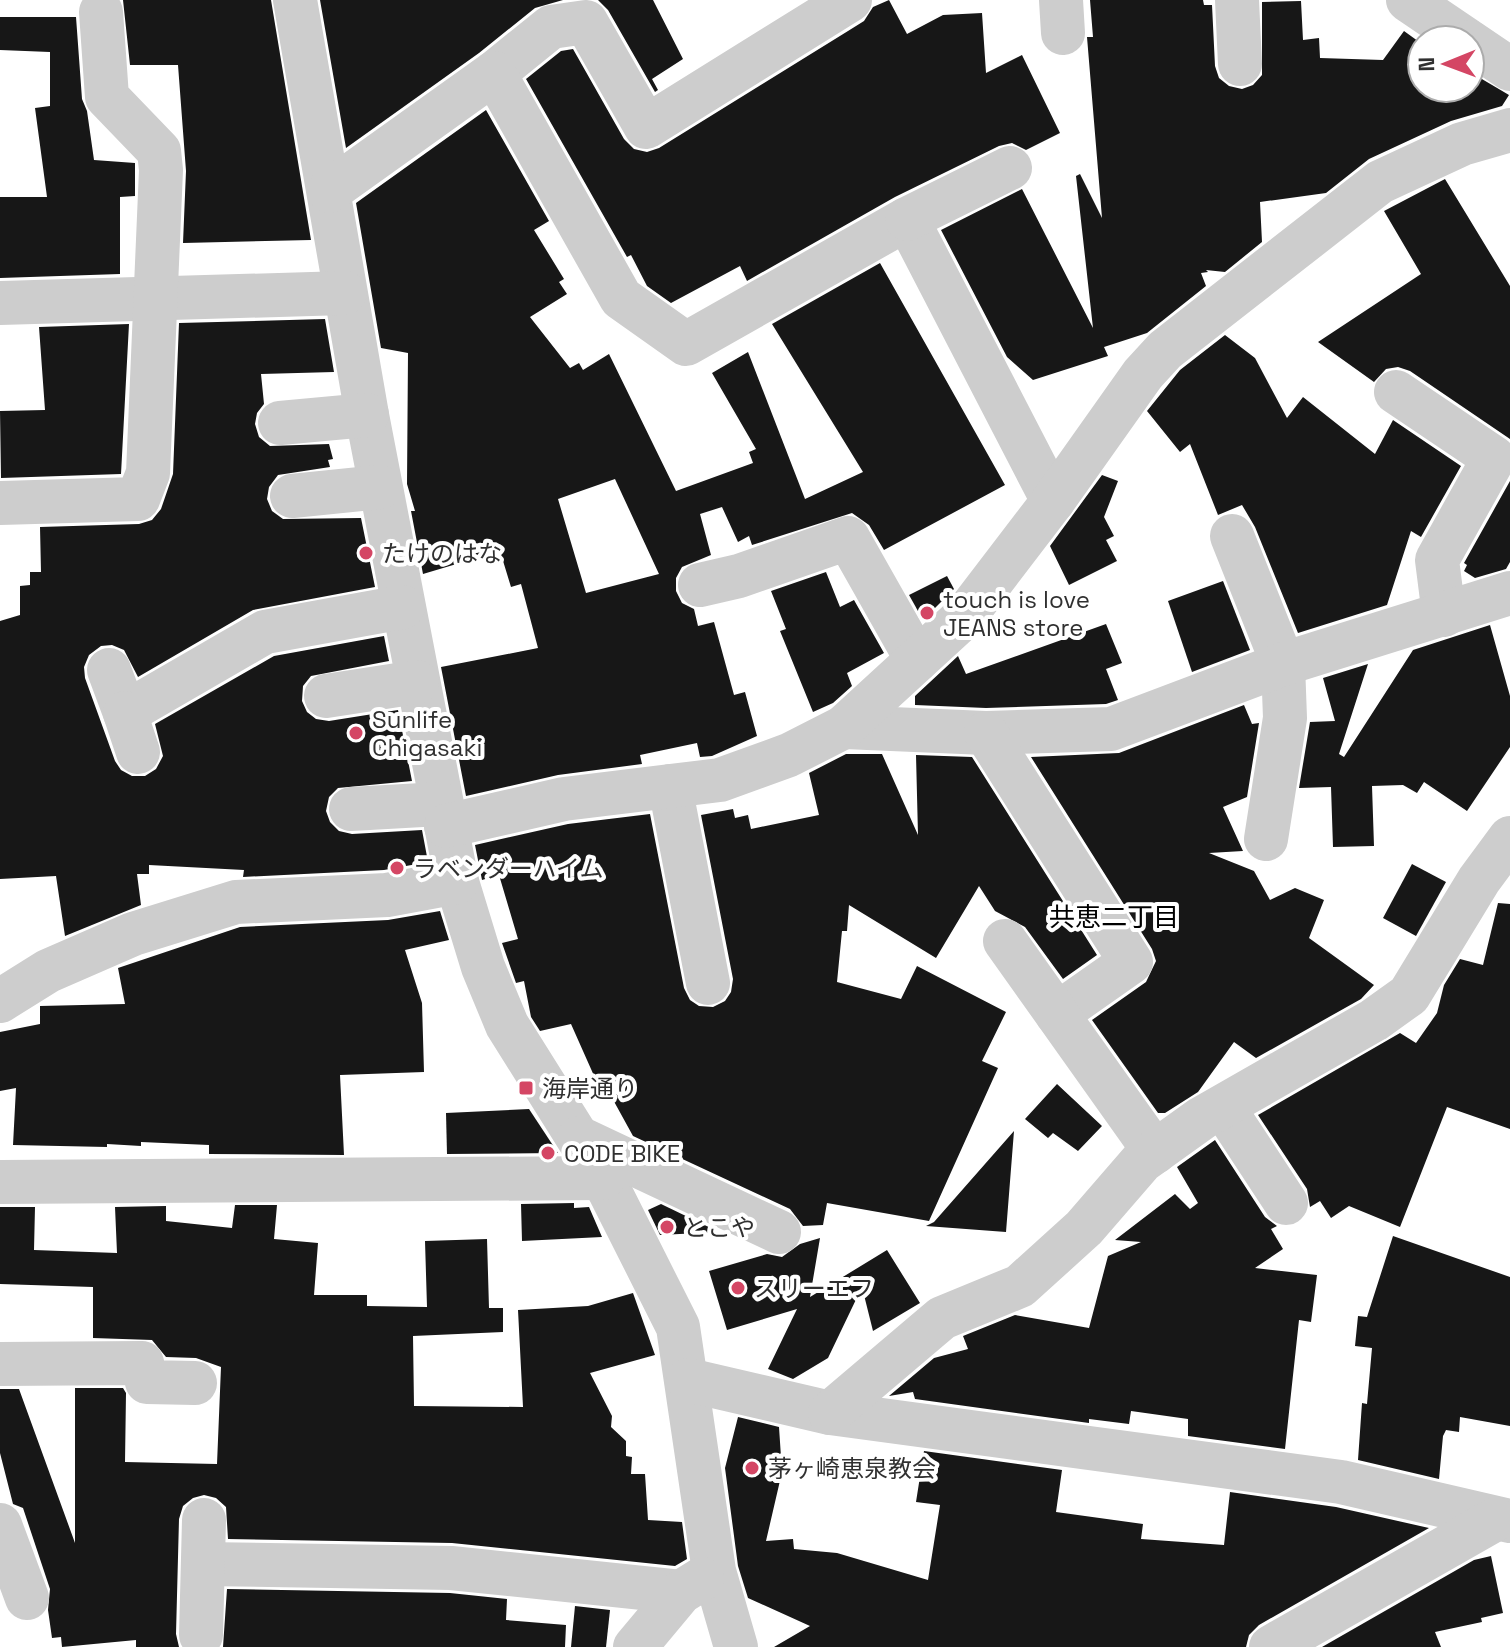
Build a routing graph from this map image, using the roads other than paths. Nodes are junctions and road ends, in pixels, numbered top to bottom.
1 (295, 0) edge
2 (850, 0) edge
3 (1237, 0) edge
4 (1408, 0) edge
5 (101, 12) dead end
6 (1443, 24) edge
7 (1486, 53) edge
8 (1240, 64) dead end
9 (1510, 69) edge
10 (494, 73) junction
11 (1510, 130) edge
12 (1010, 168) dead end
13 (329, 191) junction
14 (907, 219) junction
15 (345, 293) junction
16 (153, 296) junction
17 (0, 303) edge
18 (1396, 392) dead end
19 (367, 415) junction
20 (280, 423) dead end
21 (380, 487) junction
22 (292, 496) dead end
23 (1053, 501) junction
24 (0, 503) edge
25 (1232, 536) dead end
26 (700, 585) dead end
27 (1510, 593) edge
28 (403, 607) junction
29 (1444, 615) junction
30 (917, 660) junction
31 (1283, 664) junction
32 (109, 670) dead end
33 (417, 682) junction
34 (326, 696) dead end
35 (844, 727) junction
36 (986, 733) junction
37 (670, 786) junction
38 (351, 809) dead end
39 (443, 815) junction
40 (1510, 838) edge
41 (1266, 839) dead end
42 (457, 882) junction
43 (1005, 941) dead end
44 (708, 983) dead end
45 (0, 1001) edge
46 (1057, 1014) junction
47 (1213, 1113) junction
48 (577, 1137) junction
49 (1155, 1152) junction
50 (603, 1178) junction
51 (0, 1182) edge
52 (1286, 1203) dead end
53 (779, 1232) dead end
54 (0, 1364) edge
55 (688, 1380) junction
56 (195, 1383) dead end
57 (830, 1413) junction
58 (204, 1520) dead end
59 (1503, 1520) edge
60 (0, 1525) edge
61 (203, 1564) junction
62 (698, 1582) junction
63 (27, 1598) dead end
64 (201, 1635) dead end
65 (635, 1647) edge
66 (736, 1647) edge
67 (1271, 1647) edge

1 - 13 street
2 - 10 street
3 - 8 street
4 - 6 street
5 - 16 street
7 - 9 street
10 - 13 street
10 - 14 street
11 - 23 street
12 - 14 street
13 - 15 street
14 - 23 street
15 - 16 street
15 - 19 street
16 - 17 street
16 - 24 street
18 - 29 street
19 - 20 street
19 - 21 street
21 - 22 street
21 - 28 street
23 - 30 street
25 - 31 street
26 - 30 street
27 - 29 street
28 - 32 street
28 - 33 street
29 - 31 street
30 - 35 street
31 - 36 street
31 - 41 street
33 - 34 street
33 - 39 street
35 - 36 street
35 - 37 street
36 - 46 street
37 - 39 street
37 - 44 street
38 - 39 street
39 - 42 street
40 - 47 street
42 - 45 street
42 - 48 street
43 - 46 street
46 - 49 street
47 - 49 street
47 - 52 street
48 - 50 street
48 - 53 street
49 - 57 street
50 - 51 street
50 - 55 street
54 - 56 street
55 - 57 street
55 - 62 street
57 - 59 street
58 - 61 street
59 - 67 street
60 - 63 street
61 - 62 street
61 - 64 street
62 - 65 street
62 - 66 street

